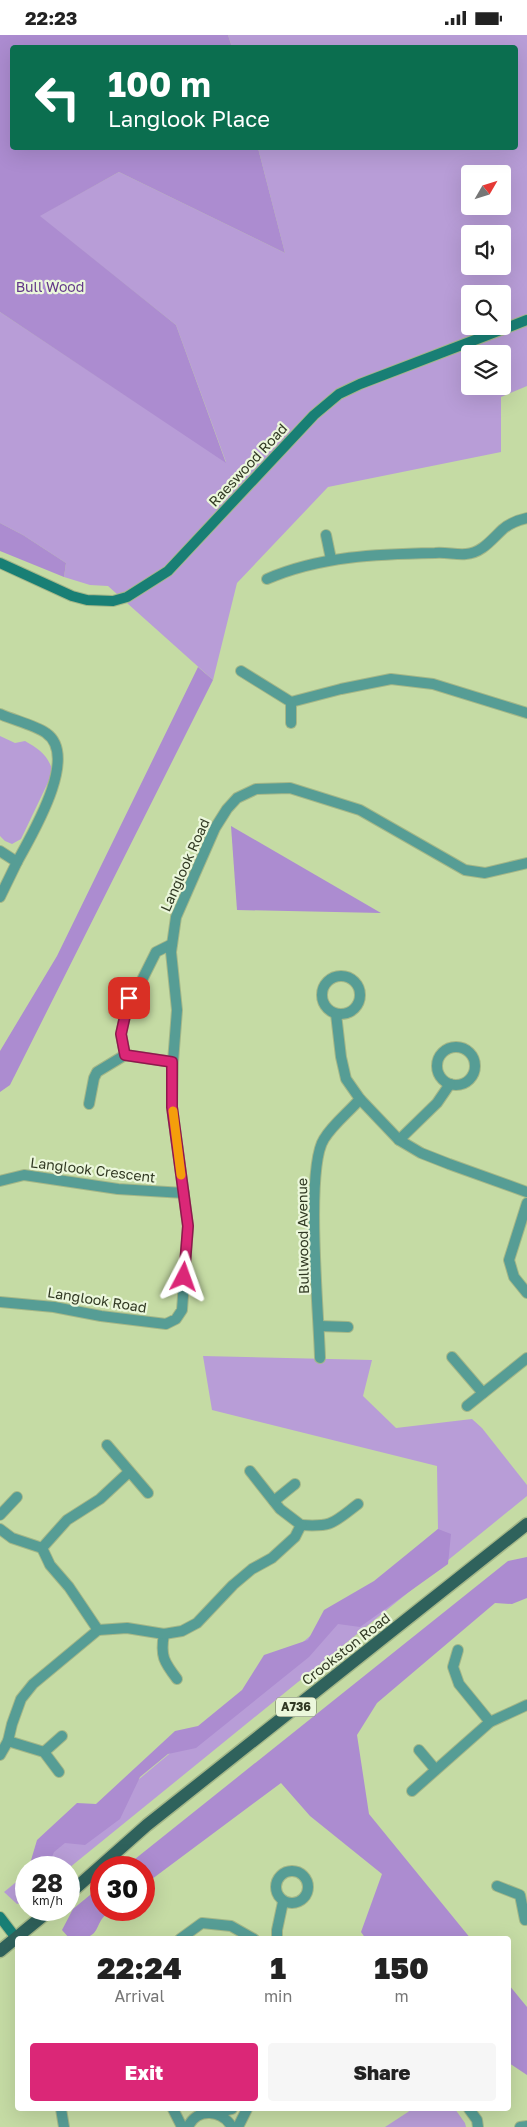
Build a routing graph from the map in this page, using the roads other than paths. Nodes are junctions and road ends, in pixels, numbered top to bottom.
1 (527, 320) edge
2 (527, 518) edge
3 (326, 535) dead end
4 (331, 559) junction
5 (0, 563) edge
6 (267, 579) dead end
7 (241, 671) dead end
8 (291, 702) junction
9 (527, 713) edge
10 (0, 714) edge
11 (291, 723) dead end
12 (0, 851) edge
13 (17, 862) junction
14 (527, 863) edge
15 (0, 897) edge
16 (172, 944) junction
17 (140, 984) dead end
18 (129, 998) dead end
19 (336, 1014) dead end
20 (125, 1055) junction
21 (172, 1062) junction
22 (450, 1084) dead end
23 (360, 1099) junction
24 (89, 1104) dead end
25 (399, 1139) junction
26 (0, 1181) edge
27 (527, 1192) edge
28 (184, 1193) junction
29 (527, 1203) edge
30 (527, 1293) edge
31 (0, 1302) edge
32 (319, 1326) junction
33 (348, 1327) dead end
34 (452, 1357) dead end
35 (320, 1358) dead end
36 (527, 1358) edge
37 (483, 1393) junction
38 (467, 1406) dead end
39 (107, 1445) dead end
40 (250, 1471) dead end
41 (129, 1472) junction
42 (295, 1484) dead end
43 (148, 1493) dead end
44 (17, 1497) dead end
45 (274, 1501) junction
46 (358, 1504) dead end
47 (0, 1515) edge
48 (527, 1524) edge
49 (301, 1525) junction
50 (0, 1529) edge
51 (42, 1549) junction
52 (98, 1629) junction
53 (164, 1634) junction
54 (458, 1650) dead end
55 (177, 1679) dead end
56 (527, 1705) edge
57 (490, 1722) junction
58 (62, 1736) dead end
59 (8, 1741) junction
60 (419, 1750) dead end
61 (44, 1751) junction
62 (0, 1755) edge
63 (435, 1769) junction
64 (59, 1772) dead end
65 (412, 1791) dead end
66 (80, 1884) edge
67 (497, 1886) dead end
68 (524, 1893) edge
69 (284, 1901) dead end
70 (0, 1917) edge
71 (525, 1920) dead end
72 (37, 1921) edge
73 (15, 1936) edge
74 (19, 1936) edge
75 (184, 1936) edge
76 (249, 1936) edge
77 (277, 1936) edge
78 (15, 1940) edge
79 (0, 1951) edge
80 (61, 2111) edge
81 (174, 2111) edge
82 (208, 2111) edge
83 (246, 2111) edge
84 (469, 2111) edge
85 (527, 2126) edge
86 (64, 2127) edge
87 (182, 2127) edge
88 (188, 2127) edge
89 (232, 2127) edge
90 (238, 2127) edge
91 (478, 2127) edge
92 (520, 2127) edge

1 - 5 street, Raeswood Road
2 - 4 street
3 - 4 street
4 - 6 street
7 - 8 street
8 - 9 street
8 - 11 street
10 - 13 street
12 - 13 street
13 - 15 street
14 - 16 street, Langlook Road
16 - 17 street
16 - 21 street, Langlook Road
18 - 20 street
19 - 23 street
20 - 21 street
20 - 24 street
21 - 28 street, Langlook Road
22 - 25 street
23 - 25 street
23 - 32 street, Bullwood Avenue
25 - 27 street
26 - 28 street, Langlook Crescent
28 - 31 street, Langlook Road
29 - 30 street
32 - 33 street
32 - 35 street, Bullwood Avenue
34 - 37 street
36 - 37 street
37 - 38 street
39 - 41 street
40 - 45 street
41 - 43 street
41 - 51 street
42 - 45 street
44 - 47 street
45 - 49 street
46 - 49 street
48 - 66 main road, Crookston Road / A736
49 - 53 street
50 - 51 street
51 - 52 street
52 - 53 street
52 - 59 street
53 - 55 street
54 - 57 street
56 - 57 street
57 - 63 street
58 - 61 street
59 - 61 street
59 - 62 street
60 - 63 street
61 - 64 street
63 - 65 street
67 - 68 street
68 - 71 street
69 - 77 street
70 - 73 street
72 - 74 main road
75 - 76 street
78 - 79 main road
80 - 86 street
81 - 87 street
82 - 88 street
82 - 89 street
83 - 90 street
84 - 91 street
85 - 92 street

